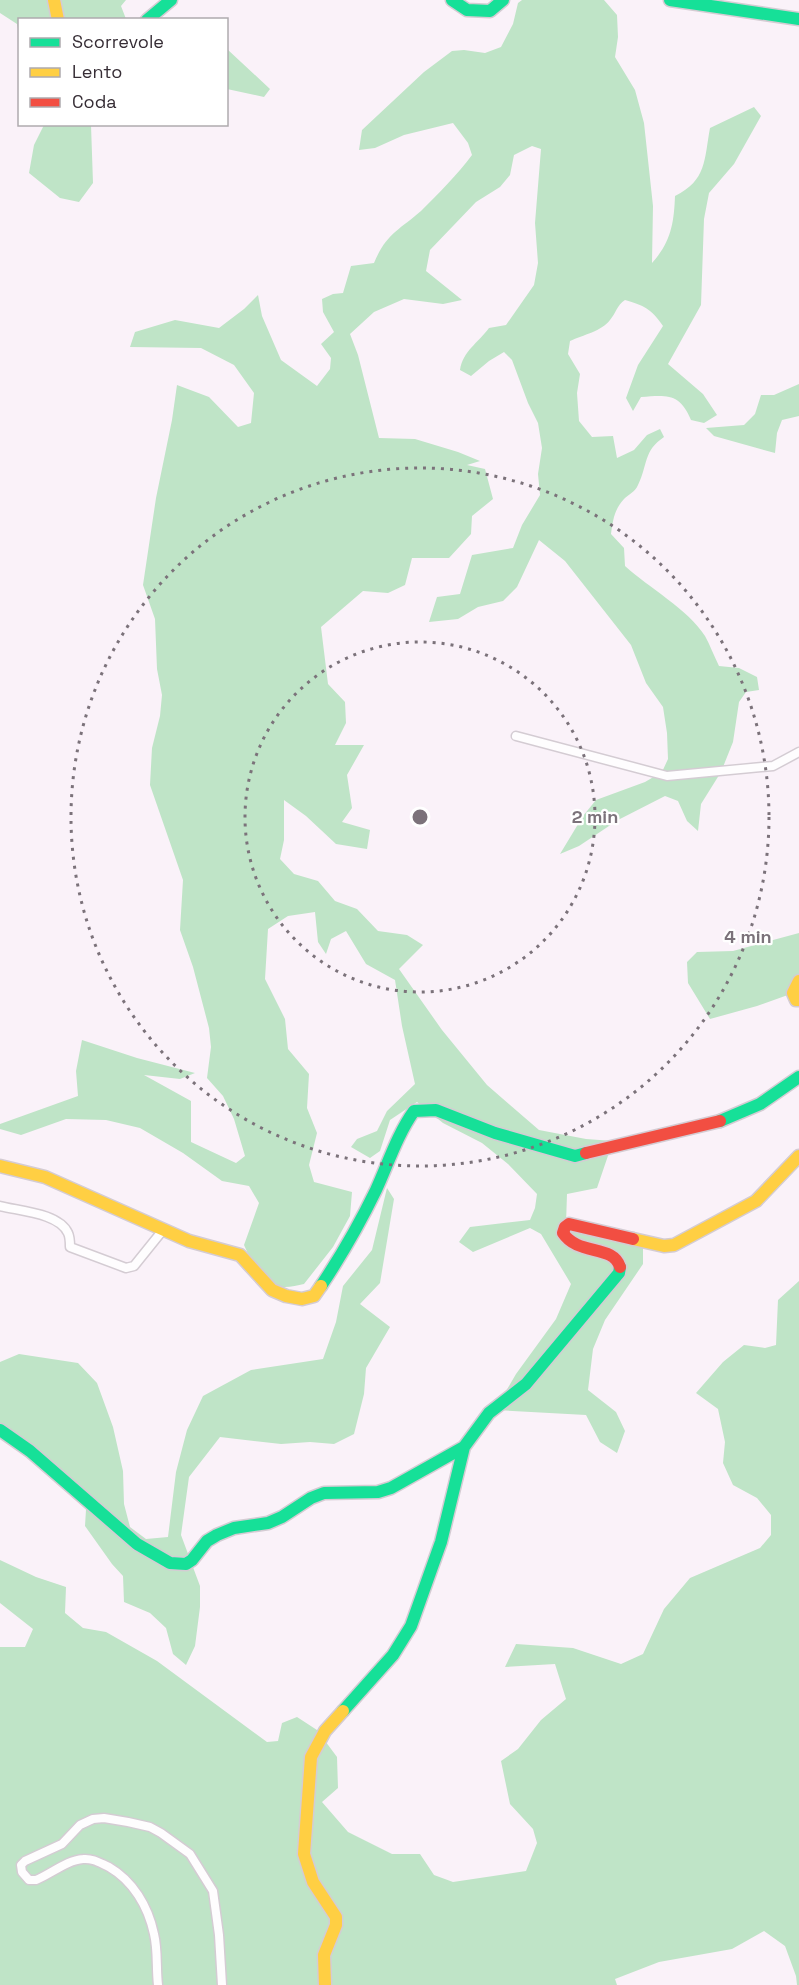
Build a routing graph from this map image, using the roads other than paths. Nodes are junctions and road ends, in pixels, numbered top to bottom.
1 (54, 0) edge
2 (171, 0) edge
3 (453, 0) edge
4 (503, 0) edge
5 (670, 0) edge
6 (58, 18) edge
7 (149, 18) edge
8 (799, 19) edge
9 (516, 736) dead end
10 (799, 752) edge
11 (799, 981) edge
12 (799, 1000) edge
13 (799, 1077) edge
14 (799, 1156) edge
15 (0, 1166) edge
16 (0, 1206) edge
17 (163, 1230) junction
18 (0, 1430) edge
19 (464, 1447) junction
20 (158, 1985) edge
21 (222, 1985) edge
22 (325, 1985) edge

1 - 6 main road
2 - 7 main road
3 - 4 main road
5 - 8 main road
9 - 10 street
11 - 12 main road
13 - 17 main road
14 - 19 main road
15 - 17 main road
16 - 17 street
18 - 19 main road
19 - 22 main road
20 - 21 street

